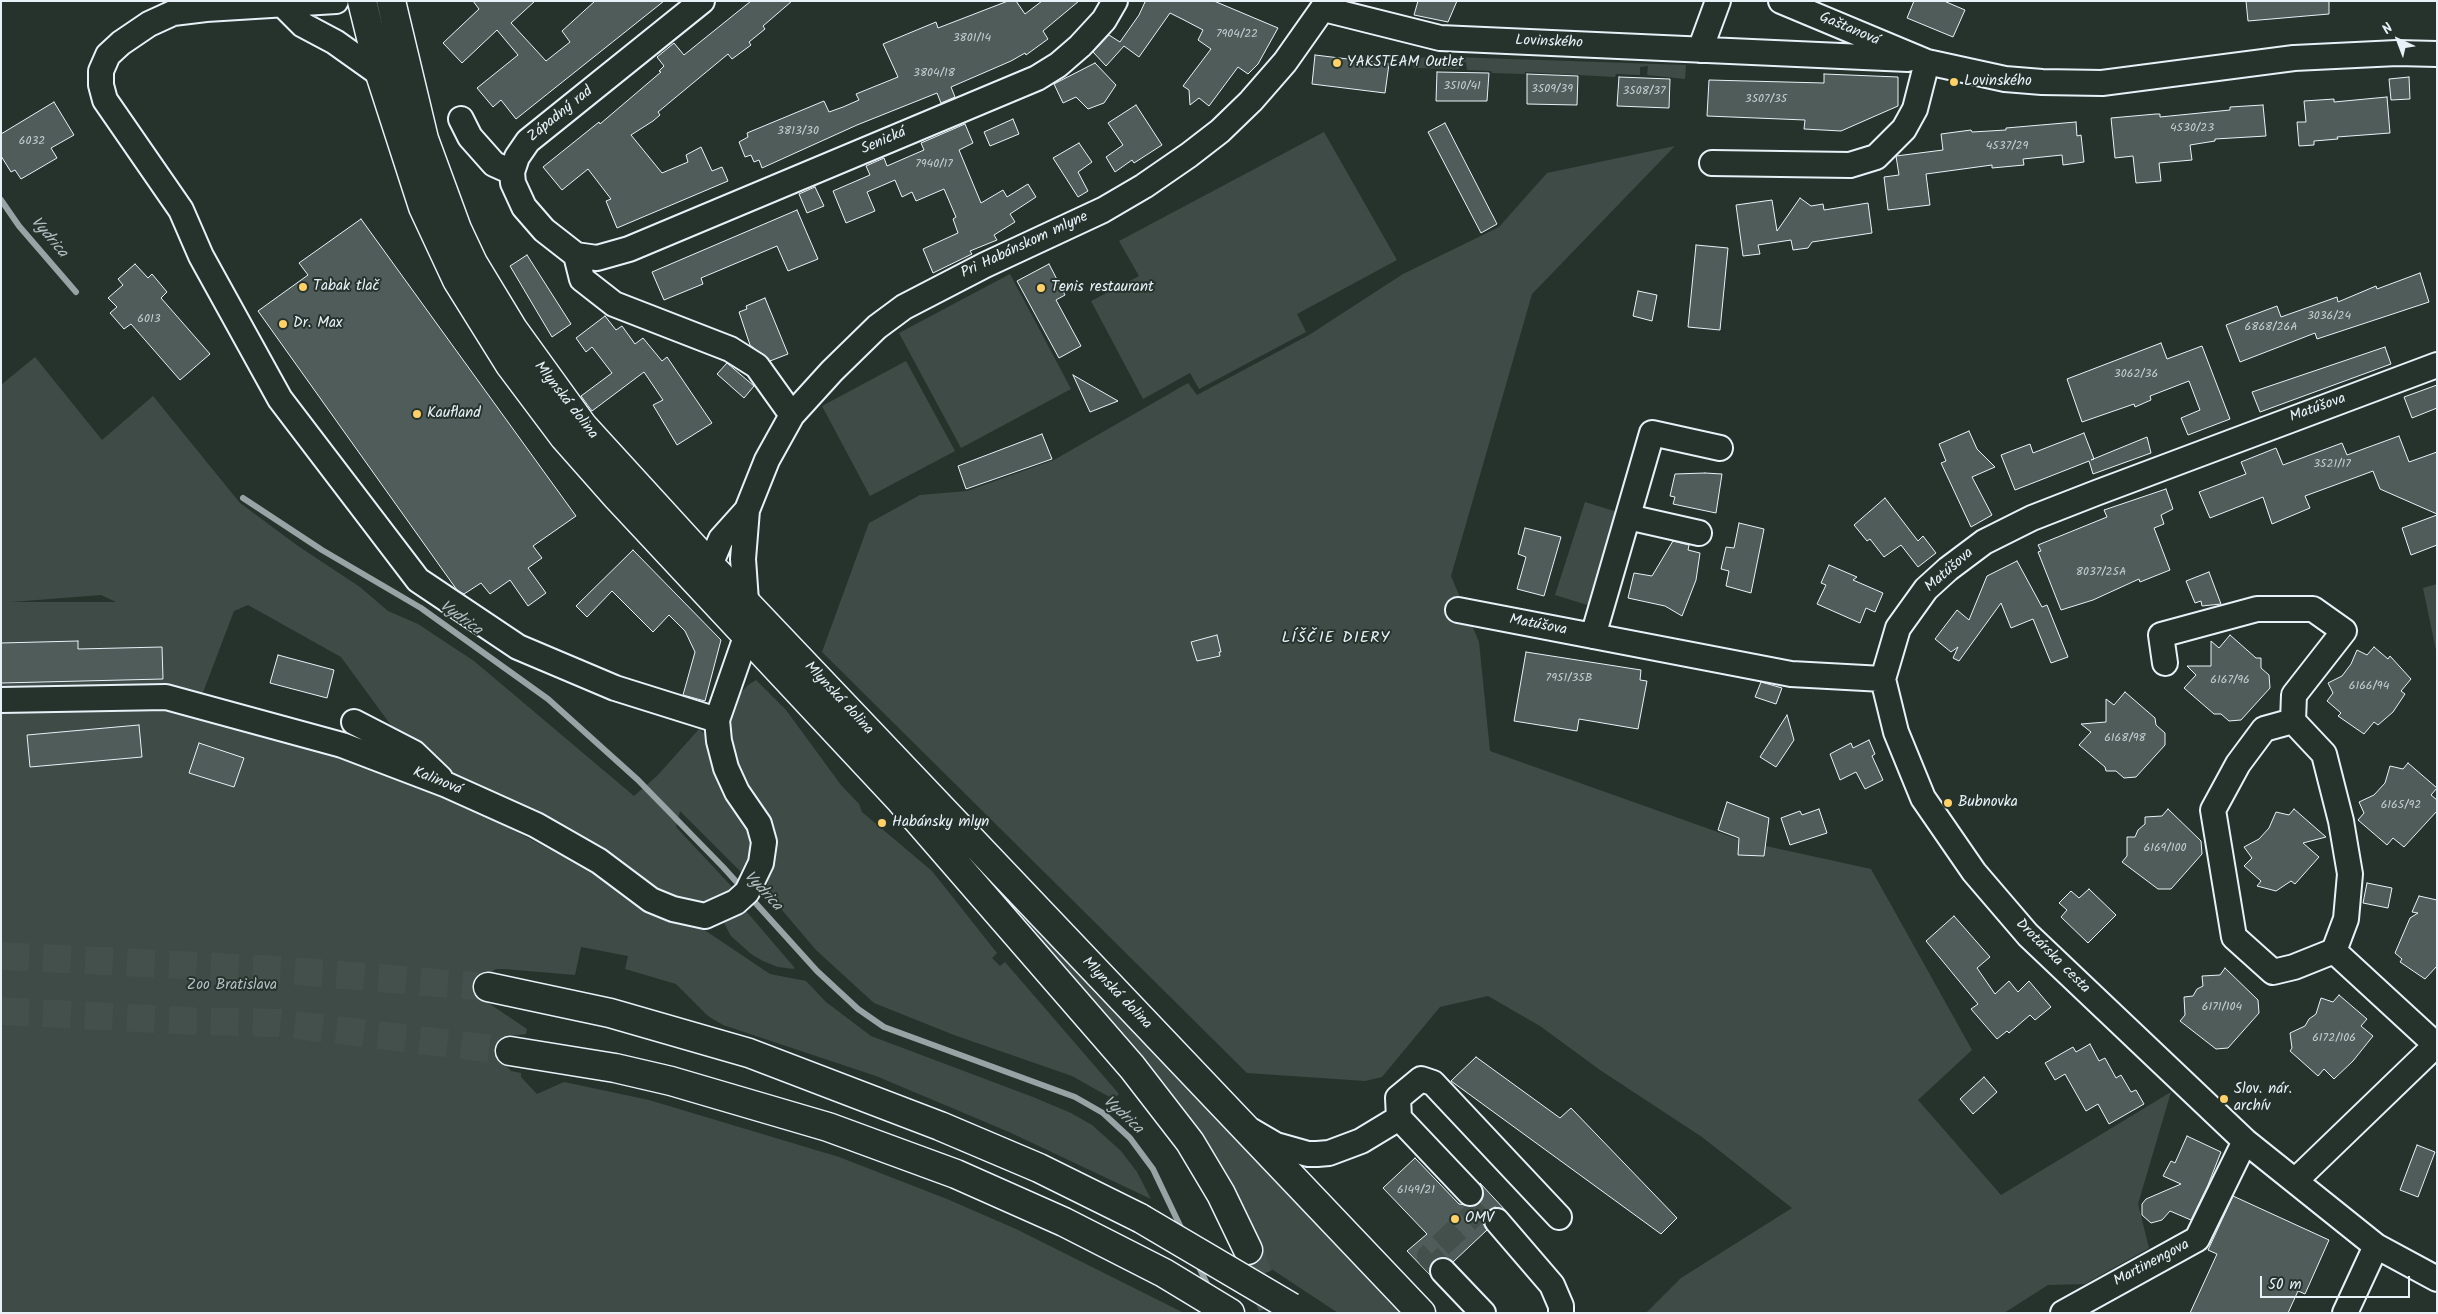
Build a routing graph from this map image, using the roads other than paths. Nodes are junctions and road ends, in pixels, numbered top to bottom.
1 (336, 1) edge
2 (362, 1) edge
3 (391, 1) edge
4 (702, 1) edge
5 (1115, 1) edge
6 (1718, 1) edge
7 (1781, 1) edge
8 (283, 3) edge
9 (1326, 5) edge
10 (1700, 50) junction
11 (2437, 54) edge
12 (1922, 60) junction
13 (380, 74) junction
14 (461, 119) dead end
15 (1712, 163) dead end
16 (512, 172) junction
17 (576, 255) junction
18 (2437, 365) edge
19 (792, 415) junction
20 (1720, 448) dead end
21 (747, 510) junction
22 (1628, 516) junction
23 (1699, 533) dead end
24 (710, 565) junction
25 (705, 592) junction
26 (746, 601) junction
27 (1458, 610) dead end
28 (747, 634) junction
29 (1593, 636) junction
30 (2165, 662) dead end
31 (1883, 679) junction
32 (1, 700) edge
33 (717, 720) junction
34 (2293, 721) junction
35 (354, 722) dead end
36 (447, 784) junction
37 (2334, 951) junction
38 (488, 987) tunnel mouth
39 (2436, 1044) edge
40 (510, 1051) tunnel mouth
41 (1400, 1118) junction
42 (1248, 1129) junction
43 (2245, 1141) junction
44 (2296, 1180) junction
45 (1470, 1193) dead end
46 (1559, 1217) dead end
47 (1497, 1221) dead end
48 (2376, 1246) junction
49 (1248, 1250) tunnel mouth
50 (1443, 1271) tunnel mouth
51 (2437, 1279) edge
52 (1295, 1310) edge
53 (1230, 1313) edge
54 (1421, 1313) edge
55 (1483, 1313) edge
56 (1561, 1313) edge
57 (2063, 1313) edge
58 (2344, 1313) edge

1 - 8 street
2 - 13 main road, Mlynská dolina
3 - 24 main road, Mlynská dolina
4 - 16 street, Západný rad
5 - 17 street, Senická
6 - 10 street
7 - 12 street, Gaštanová
8 - 13 street
8 - 33 street
9 - 10 street, Lovinského
9 - 19 street, Pri Habánskom mlyne
10 - 12 street, Lovinského
11 - 12 street, Lovinského
12 - 15 street
13 - 25 main road, Mlynská dolina
14 - 16 street
16 - 17 street
17 - 19 street
18 - 31 street, Matúšova
19 - 21 street, Pri Habánskom mlyne
20 - 22 street
21 - 24 street, Pri Habánskom mlyne
21 - 26 street, Pri Habánskom mlyne
22 - 23 street
22 - 29 street
24 - 25 main road
24 - 26 main road, Mlynská dolina
25 - 28 main road, Mlynská dolina
26 - 28 main road
26 - 42 main road, Mlynská dolina
27 - 29 street, Matúšova
28 - 33 street
28 - 49 main road, Mlynská dolina
29 - 31 street, Matúšova
30 - 34 street
31 - 43 street, Drotárska cesta
32 - 36 street, Kalinová
33 - 36 street, Kalinová
34 - 37 street
34 - 37 street
35 - 36 street
37 - 39 street
38 - 52 main road, bridge
39 - 44 street
40 - 53 main road
41 - 42 street
41 - 45 street
41 - 46 street
42 - 54 main road, Mlynská dolina
43 - 44 street, Drotárska cesta
43 - 57 street, Martinengova
44 - 48 street, Drotárska cesta
47 - 56 street
48 - 51 street, Drotárska cesta
48 - 58 street
50 - 55 street

